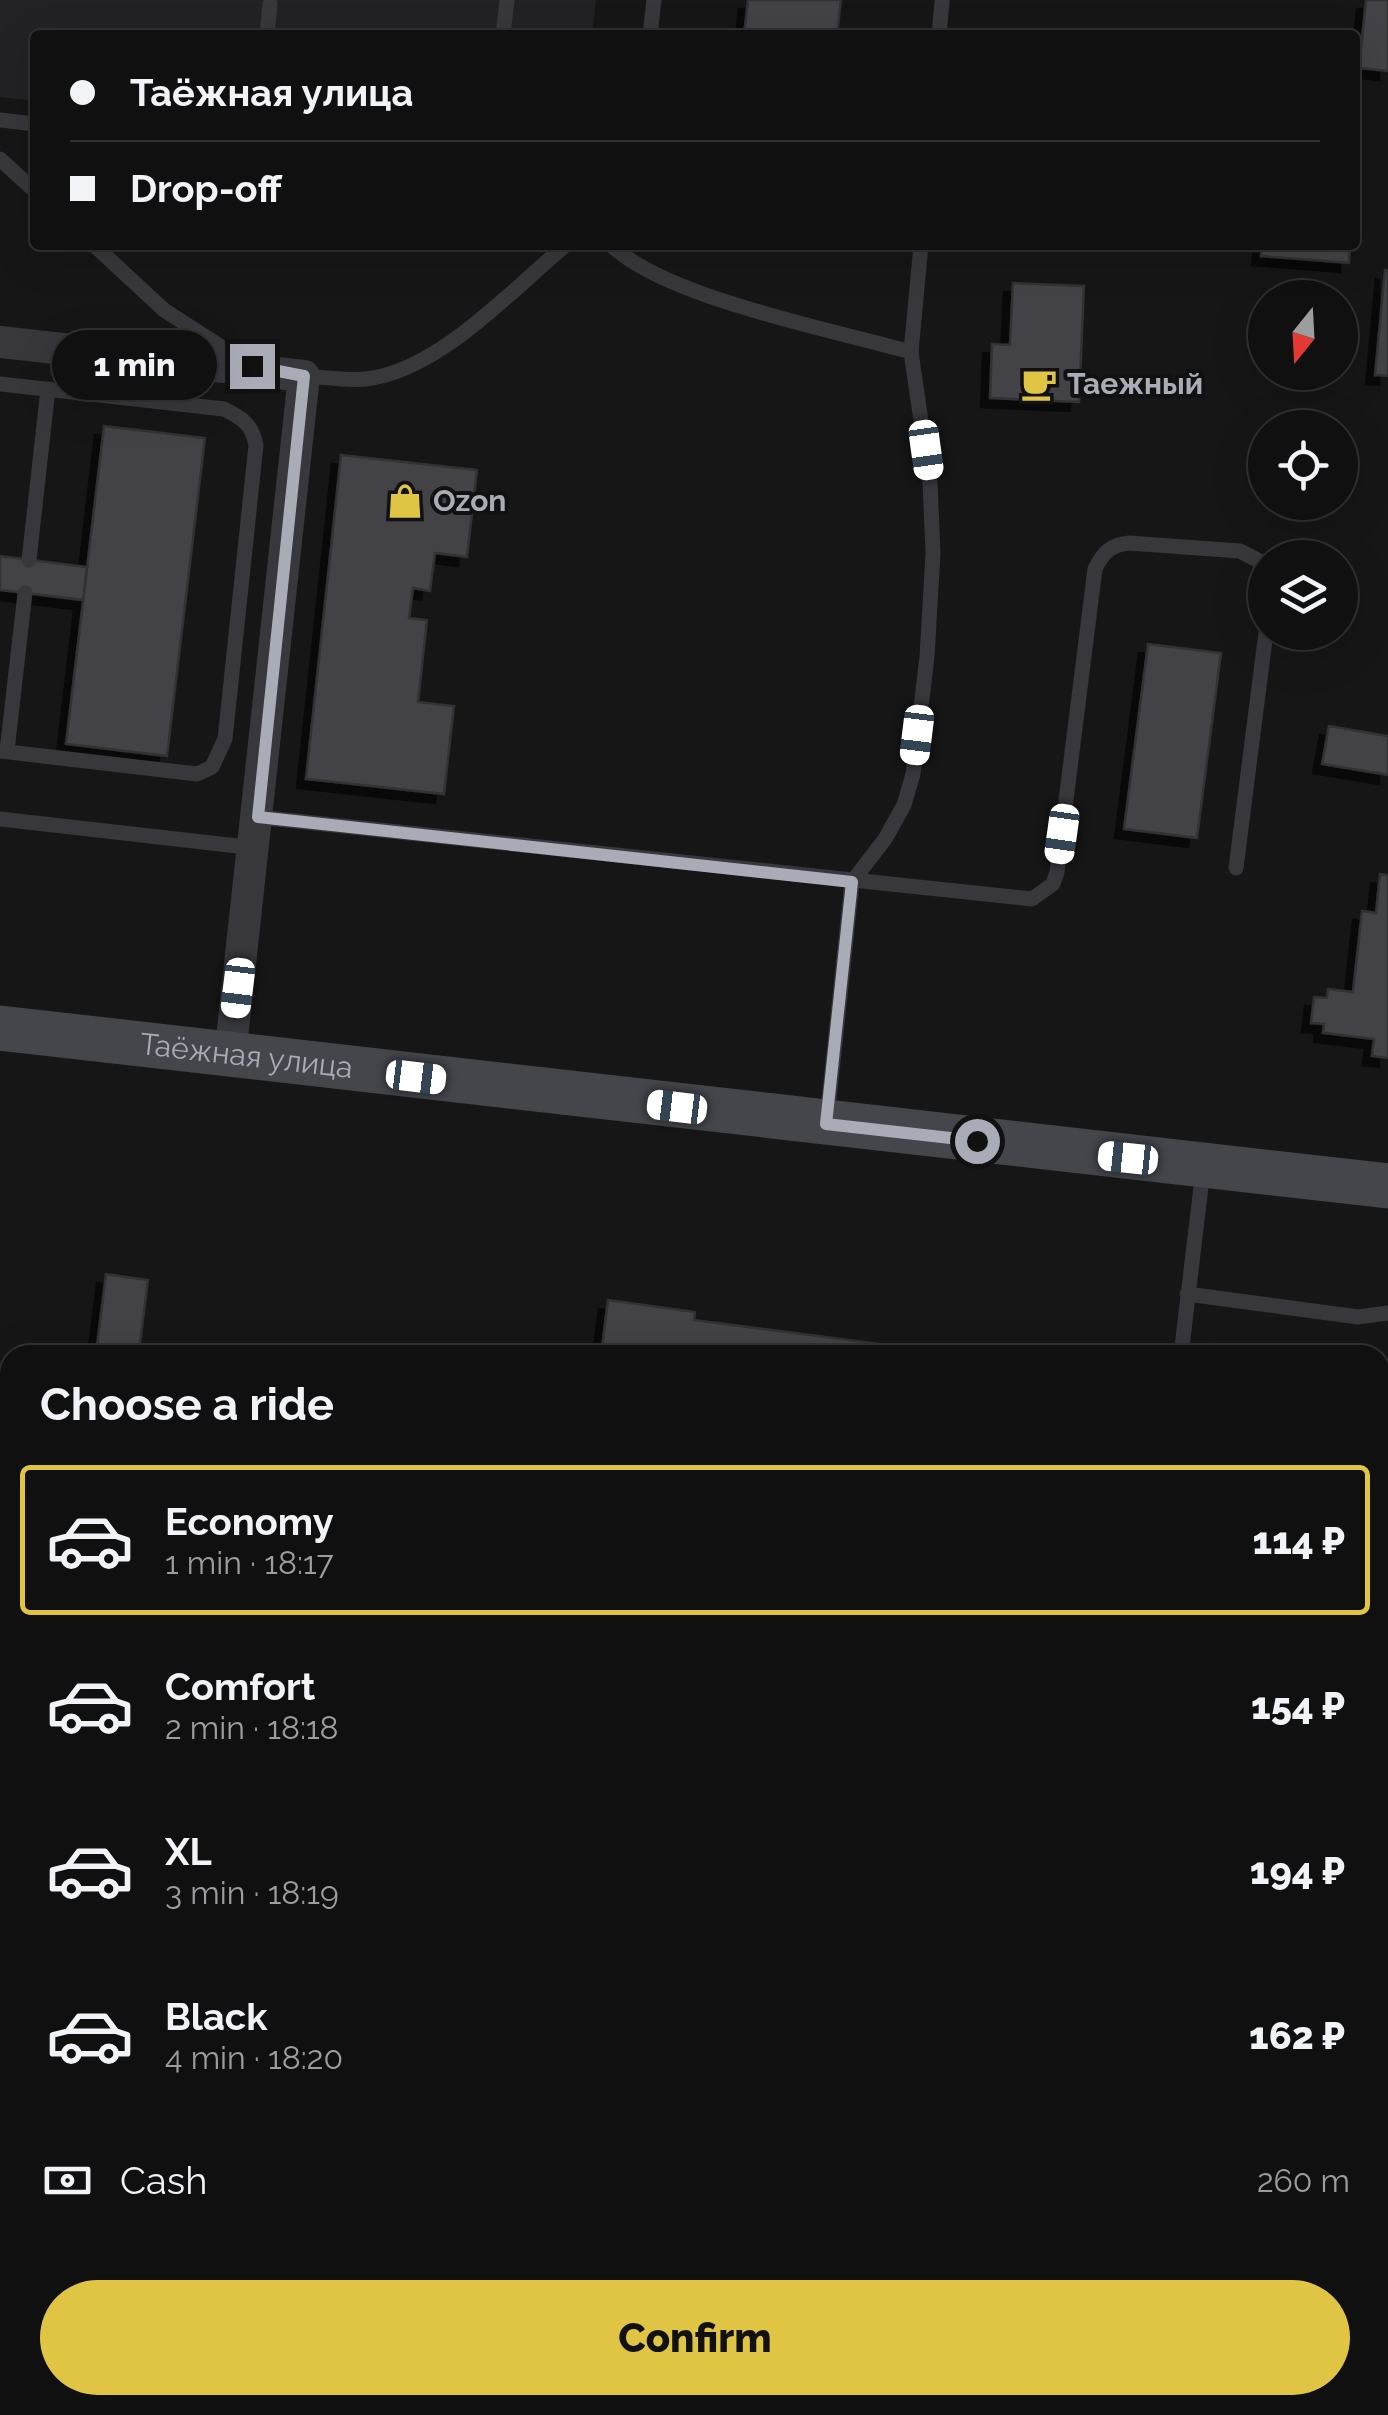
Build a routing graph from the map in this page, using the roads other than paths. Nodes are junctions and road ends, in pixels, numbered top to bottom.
1 (507, 0) edge
2 (654, 0) edge
3 (942, 2) dead end
4 (270, 4) dead end
5 (267, 30) edge
6 (504, 30) edge
7 (651, 30) edge
8 (939, 30) edge
9 (0, 120) edge
10 (30, 123) edge
11 (0, 159) edge
12 (30, 186) edge
13 (100, 250) edge
14 (560, 250) edge
15 (617, 250) edge
16 (920, 250) edge
17 (0, 342) edge
18 (911, 352) junction
19 (292, 375) junction
20 (0, 384) edge
21 (48, 390) junction
22 (1248, 556) edge
23 (28, 560) dead end
24 (25, 593) dead end
25 (1264, 650) edge
26 (4, 751) edge
27 (0, 819) edge
28 (257, 833) junction
29 (1236, 868) dead end
30 (852, 882) junction
31 (0, 1028) edge
32 (230, 1056) junction
33 (826, 1124) junction
34 (1203, 1167) junction
35 (1388, 1186) edge
36 (1187, 1294) junction
37 (1388, 1313) edge
38 (1181, 1345) edge

1 - 6 lane
2 - 7 lane
3 - 8 lane
4 - 5 lane
9 - 10 lane
11 - 12 lane
13 - 19 lane
14 - 19 lane
15 - 18 lane
16 - 18 lane
17 - 19 street
18 - 30 lane
19 - 28 street
20 - 21 lane
21 - 23 lane
21 - 26 lane
22 - 30 lane
24 - 26 lane
25 - 29 lane
27 - 28 lane
28 - 30 lane
28 - 32 street
30 - 33 lane
31 - 32 street, Таёжная улица
32 - 33 street, Таёжная улица
33 - 34 street, Таёжная улица
34 - 35 street, Таёжная улица
34 - 36 lane
36 - 37 lane
36 - 38 lane

